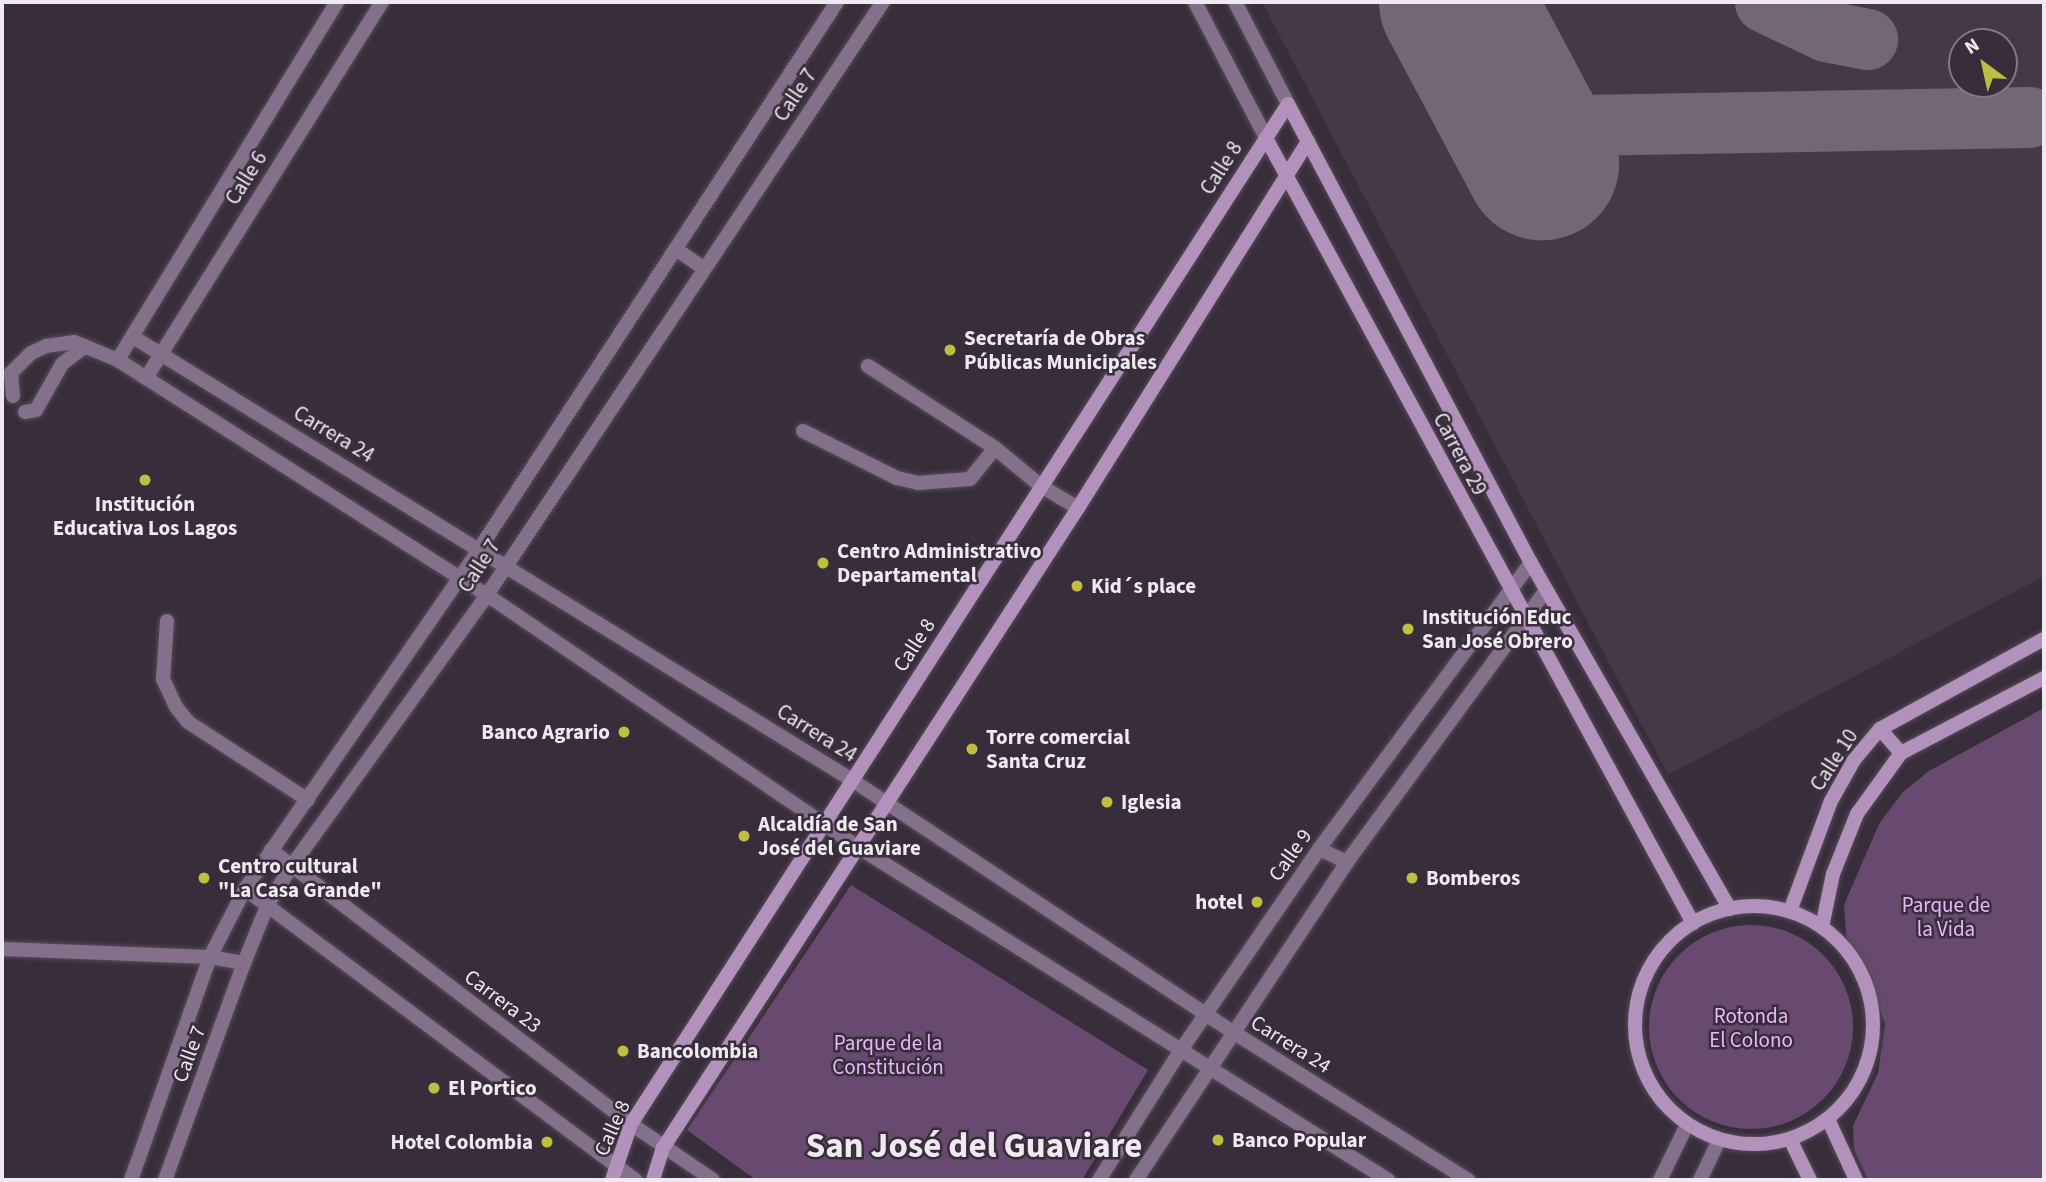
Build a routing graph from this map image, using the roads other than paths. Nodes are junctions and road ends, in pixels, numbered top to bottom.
1 (337, 2) edge
2 (382, 2) edge
3 (837, 2) edge
4 (883, 2) edge
5 (1195, 2) edge
6 (1235, 2) edge
7 (1288, 104) junction
8 (1266, 138) junction
9 (1308, 141) junction
10 (1285, 175) junction
11 (676, 249) junction
12 (702, 267) junction
13 (133, 337) junction
14 (85, 346) junction
15 (160, 353) junction
16 (118, 360) junction
17 (869, 366) dead end
18 (146, 379) junction
19 (13, 396) dead end
20 (24, 412) dead end
21 (803, 430) dead end
22 (995, 448) junction
23 (1041, 486) junction
24 (1078, 508) junction
25 (480, 548) junction
26 (1531, 563) junction
27 (505, 565) junction
28 (460, 577) junction
29 (1510, 589) junction
30 (1546, 590) junction
31 (487, 595) junction
32 (1524, 619) junction
33 (167, 621) dead end
34 (2044, 639) edge
35 (2044, 678) edge
36 (1880, 729) junction
37 (1902, 753) junction
38 (852, 780) junction
39 (308, 800) junction
40 (886, 802) junction
41 (824, 824) junction
42 (858, 848) junction
43 (1319, 849) junction
44 (271, 850) junction
45 (1347, 862) junction
46 (291, 867) junction
47 (245, 888) junction
48 (268, 904) junction
49 (1730, 909) junction
50 (1790, 911) junction
51 (1693, 923) junction
52 (1822, 927) junction
53 (2, 949) edge
54 (210, 957) junction
55 (244, 963) junction
56 (1207, 1014) junction
57 (1233, 1032) junction
58 (1181, 1050) junction
59 (1211, 1069) junction
60 (1828, 1119) junction
61 (631, 1124) junction
62 (1687, 1125) junction
63 (1790, 1139) junction
64 (1719, 1140) junction
65 (663, 1148) junction
66 (618, 1164) junction
67 (131, 1180) edge
68 (165, 1180) edge
69 (612, 1180) edge
70 (635, 1180) edge
71 (653, 1180) edge
72 (713, 1180) edge
73 (1100, 1180) edge
74 (1136, 1180) edge
75 (1388, 1180) edge
76 (1468, 1180) edge
77 (1660, 1180) edge
78 (1700, 1180) edge
79 (1810, 1180) edge
80 (1856, 1180) edge

1 - 13 street, Calle 6
2 - 15 street, Calle 6
3 - 11 street, Calle 7
4 - 12 street, Calle 7
5 - 8 street, Carrera 29
6 - 7 street, Carrera 29
7 - 8 main road, Calle 8
7 - 9 main road, Carrera 29
8 - 10 main road, Carrera 29
8 - 23 main road, Calle 8
9 - 10 main road
9 - 26 main road, Carrera 29
10 - 24 main road
10 - 29 main road, Carrera 29
11 - 12 street
11 - 25 street, Calle 7
12 - 27 street, Calle 7
13 - 15 street, Carrera 24
13 - 16 street, Calle 6
14 - 16 street
14 - 19 street
14 - 20 street
15 - 18 street, Calle 6
15 - 25 street, Carrera 24
16 - 18 street
17 - 22 street
18 - 28 street
21 - 22 street
22 - 23 street
23 - 24 street
23 - 38 main road, Calle 8
24 - 40 main road
25 - 27 street, Carrera 24
25 - 28 street, Calle 7
26 - 29 street, Calle 9
26 - 30 main road, Carrera 29
27 - 31 street, Calle 7
27 - 38 street, Carrera 24
28 - 31 street
28 - 39 street, Calle 7
29 - 32 main road, Carrera 29
29 - 43 street, Calle 9
30 - 32 street
30 - 49 main road, Carrera 29
31 - 41 street
31 - 46 street, Calle 7
32 - 45 street
32 - 51 main road, Carrera 29
33 - 39 street
34 - 36 main road, Calle 10
35 - 37 main road
36 - 37 main road
36 - 50 main road, Calle 10
37 - 52 main road
38 - 40 street, Carrera 24
38 - 41 main road, Calle 8
39 - 44 street, Calle 7
40 - 42 main road
40 - 56 street, Carrera 24
41 - 42 street
41 - 61 main road, Calle 8
42 - 58 street
42 - 65 main road
43 - 45 street
43 - 56 street, Calle 9
44 - 46 street, Carrera 23
44 - 47 street, Calle 7
45 - 57 street
46 - 48 street, Calle 7
46 - 61 street, Carrera 23
47 - 48 street
47 - 54 street, Calle 7
48 - 55 street, Calle 7
48 - 66 street
49 - 50 main road
49 - 51 main road
50 - 52 main road
51 - 62 main road
52 - 60 main road
53 - 54 street
54 - 55 street
54 - 67 street, Calle 7
55 - 68 street, Calle 7
56 - 57 street, Carrera 24
56 - 58 street, Calle 9
57 - 59 street
57 - 76 street, Carrera 24
58 - 59 street
58 - 73 street, Calle 9
59 - 74 street
59 - 75 street
60 - 63 main road
60 - 80 main road
61 - 65 street, Carrera 23
61 - 66 main road, Calle 8
62 - 64 main road
62 - 77 street
63 - 64 main road
63 - 79 main road
64 - 78 street
65 - 71 main road
65 - 72 street, Carrera 23
66 - 69 main road, Calle 8
66 - 70 street

